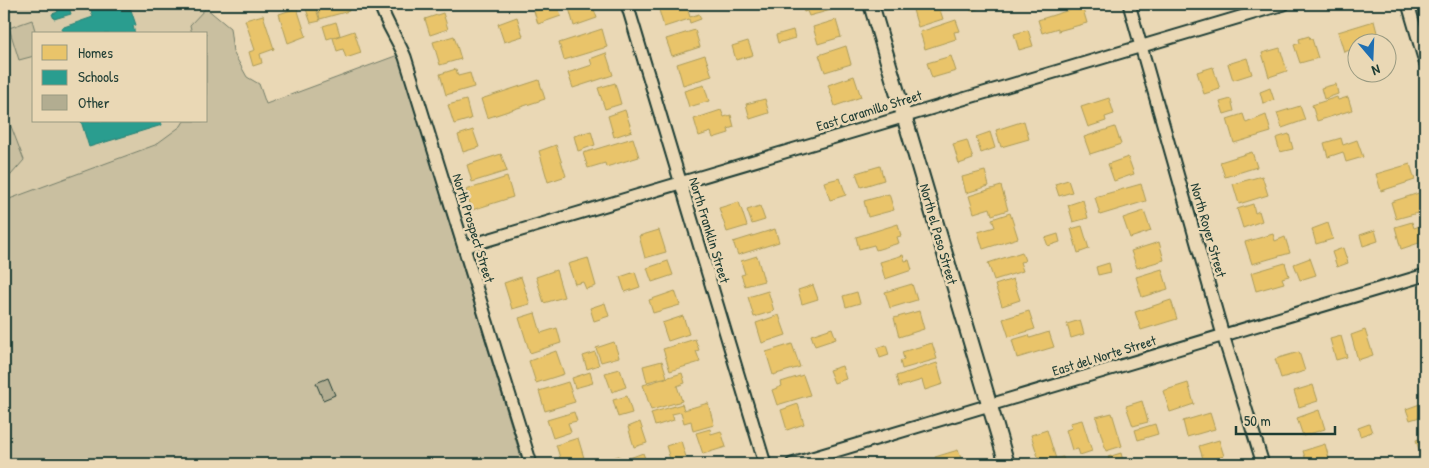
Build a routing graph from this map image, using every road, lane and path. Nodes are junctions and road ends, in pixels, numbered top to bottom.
1 (380, 4) edge
2 (627, 4) edge
3 (871, 4) edge
4 (1129, 4) edge
5 (1284, 4) edge
6 (1408, 4) edge
7 (1141, 45) junction
8 (1425, 62) edge
9 (905, 115) junction
10 (681, 183) junction
11 (464, 247) junction
12 (1425, 275) edge
13 (1223, 335) junction
14 (990, 406) junction
15 (530, 464) edge
16 (764, 464) edge
17 (792, 464) edge
18 (1007, 464) edge
19 (1263, 464) edge

1 - 11 street, North Prospect Street
2 - 10 street, North Franklin Street
3 - 9 street, North el Paso Street
4 - 7 street, North Royer Street
5 - 7 street, East Caramillo Street
6 - 8 street
7 - 9 street, East Caramillo Street
7 - 13 street, North Royer Street
9 - 10 street, East Caramillo Street
9 - 14 street, North el Paso Street
10 - 11 street, East Caramillo Street
10 - 16 street, North Franklin Street
11 - 15 street, North Prospect Street
12 - 13 street, East del Norte Street
13 - 14 street, East del Norte Street
13 - 19 street, North Royer Street
14 - 17 street, East del Norte Street
14 - 18 street, North el Paso Street

